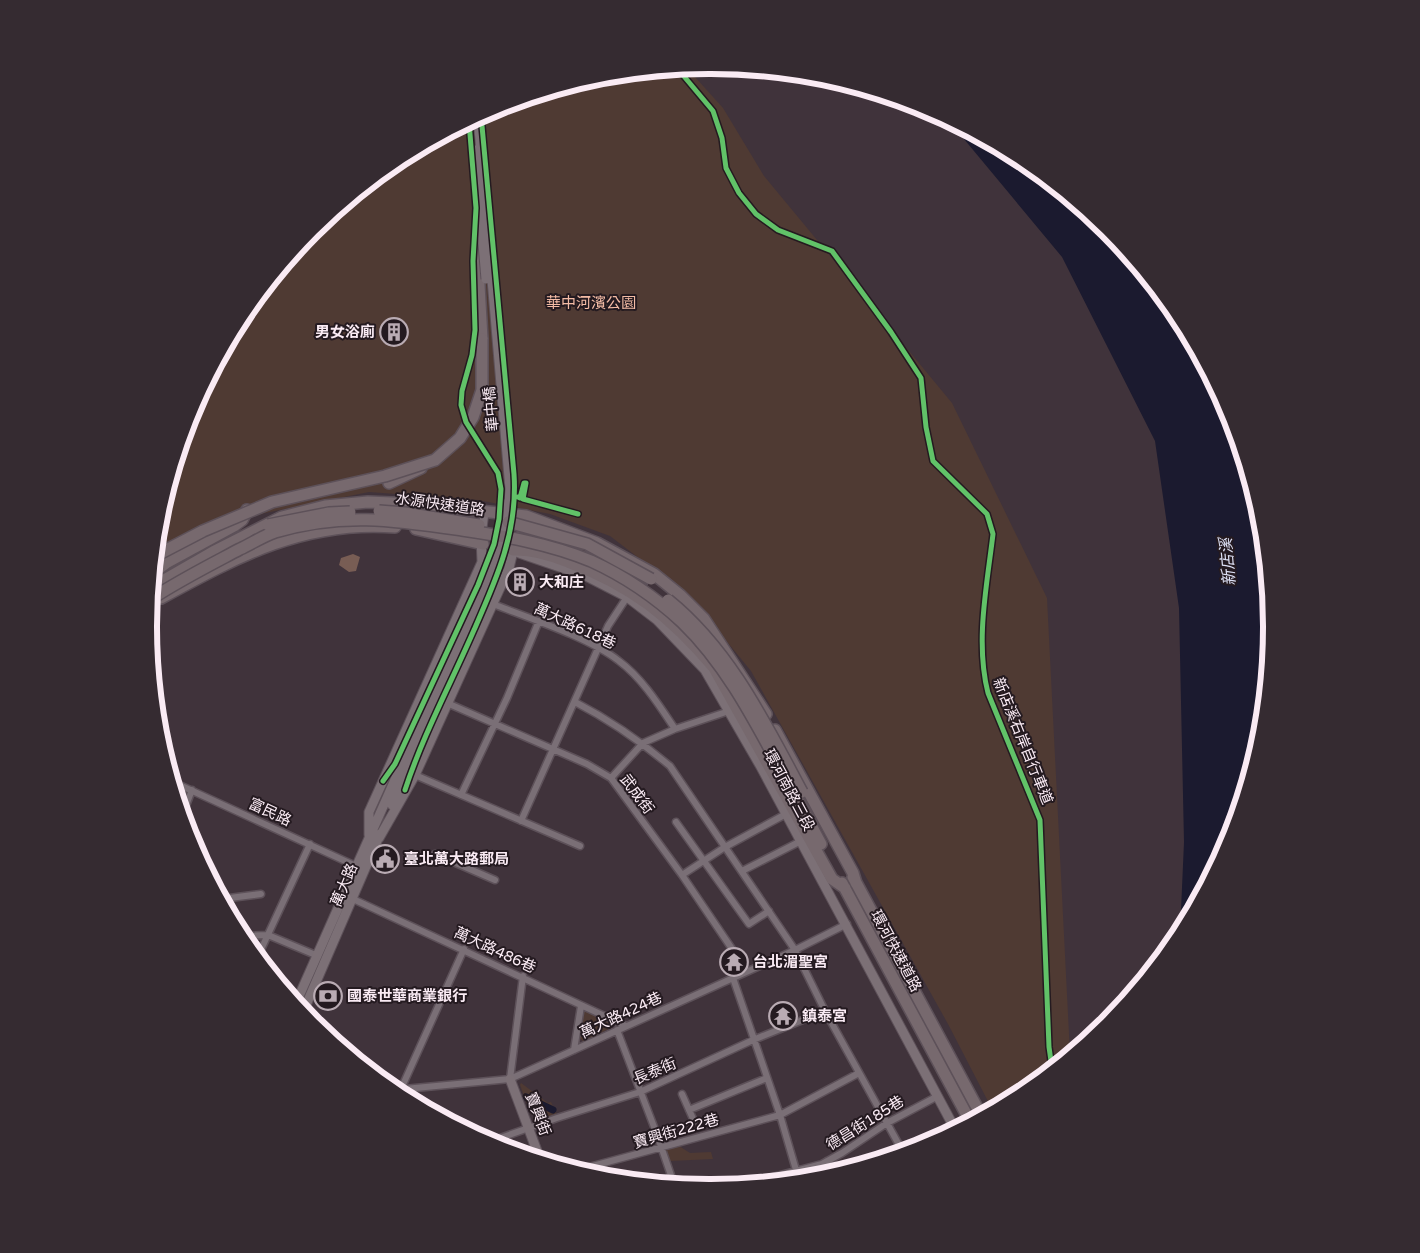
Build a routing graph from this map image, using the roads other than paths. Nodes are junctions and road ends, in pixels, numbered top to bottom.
1 (479, 125) edge
2 (473, 128) edge
3 (481, 224) junction
4 (435, 460) junction
5 (389, 483) dead end
6 (248, 508) dead end
7 (484, 512) junction
8 (526, 516) junction
9 (508, 522) junction
10 (268, 525) junction
11 (483, 544) junction
12 (513, 550) junction
13 (162, 553) edge
14 (482, 562) junction
15 (161, 567) edge
16 (509, 568) junction
17 (159, 584) edge
18 (158, 594) edge
19 (627, 597) junction
20 (158, 599) edge
21 (493, 604) junction
22 (539, 622) junction
23 (704, 633) junction
24 (598, 648) junction
25 (575, 702) junction
26 (447, 703) junction
27 (730, 711) junction
28 (493, 724) junction
29 (675, 729) junction
30 (643, 743) junction
31 (554, 749) junction
32 (403, 767) junction
33 (415, 774) junction
34 (611, 778) junction
35 (181, 785) edge
36 (192, 790) junction
37 (799, 794) junction
38 (461, 795) junction
39 (187, 803) edge
40 (786, 814) junction
41 (522, 821) junction
42 (676, 822) dead end
43 (374, 837) junction
44 (801, 841) junction
45 (310, 844) junction
46 (580, 846) dead end
47 (725, 846) junction
48 (435, 854) dead end
49 (703, 860) junction
50 (356, 866) junction
51 (742, 871) junction
52 (682, 875) junction
53 (495, 880) dead end
54 (856, 883) junction
55 (845, 888) junction
56 (262, 894) dead end
57 (228, 898) edge
58 (353, 899) junction
59 (769, 911) junction
60 (847, 924) junction
61 (268, 935) junction
62 (251, 936) edge
63 (261, 949) edge
64 (464, 949) junction
65 (795, 950) junction
66 (318, 956) junction
67 (747, 971) junction
68 (523, 976) junction
69 (733, 978) junction
70 (299, 996) edge
71 (307, 1005) edge
72 (581, 1006) junction
73 (825, 1011) junction
74 (626, 1026) junction
75 (617, 1030) junction
76 (753, 1040) junction
77 (574, 1050) junction
78 (859, 1073) junction
79 (766, 1078) junction
80 (510, 1079) junction
81 (400, 1084) edge
82 (408, 1089) edge
83 (640, 1092) junction
84 (682, 1094) dead end
85 (938, 1096) junction
86 (978, 1109) edge
87 (690, 1110) junction
88 (780, 1114) junction
89 (967, 1115) edge
90 (694, 1121) dead end
91 (887, 1123) junction
92 (952, 1123) edge
93 (528, 1127) junction
94 (500, 1138) edge
95 (899, 1146) edge
96 (661, 1148) junction
97 (537, 1151) edge
98 (827, 1161) junction
99 (592, 1166) edge
100 (829, 1166) edge
101 (796, 1170) junction
102 (777, 1175) edge
103 (672, 1178) edge

1 - 9 main road, 華中橋, bridge
2 - 3 main road, 華中橋, bridge
3 - 4 highway, bridge
3 - 32 main road, 華中橋, bridge
4 - 5 highway, bridge
4 - 13 highway, bridge
6 - 15 highway
7 - 8 highway
7 - 10 highway
7 - 11 main road
8 - 12 main road
8 - 54 highway
9 - 23 highway, bridge
9 - 32 main road, 華中橋, bridge
10 - 17 highway, 水源快速道路
10 - 23 highway, 水源快速道路, bridge
11 - 12 main road, 環河南路三段
11 - 14 main road
11 - 20 highway
12 - 16 main road
12 - 19 main road, 環河南路三段
12 - 55 highway
14 - 16 main road
14 - 43 main road
16 - 21 main road
18 - 37 highway, 水源快速道路, bridge
19 - 24 street
19 - 27 main road, 環河南路三段
21 - 22 street, 萬大路618巷
21 - 26 main road
22 - 24 street, 萬大路618巷
22 - 28 street
23 - 37 highway, 水源快速道路, bridge
24 - 25 street
24 - 29 street, 萬大路618巷
25 - 30 street
25 - 31 street
26 - 28 street, 武成街
26 - 33 main road
27 - 29 street
27 - 40 main road, 環河南路三段
28 - 31 street, 武成街
28 - 38 street
29 - 30 street
30 - 34 street
30 - 47 street
31 - 34 street, 武成街
31 - 41 street
32 - 43 main road, 萬大路
33 - 38 street
33 - 43 main road
34 - 52 street, 武成街
35 - 36 street, 富民路
36 - 39 street
36 - 45 street, 富民路
37 - 54 highway, 環河快速道路
37 - 55 highway, 環河快速道路
38 - 41 street
40 - 44 main road, 環河南路三段
40 - 47 street
41 - 46 street
42 - 49 street
43 - 50 main road, 萬大路
43 - 58 main road, 萬大路
44 - 51 street
44 - 60 main road, 環河南路三段
45 - 50 street, 富民路
45 - 61 street
47 - 49 street
47 - 51 street
48 - 53 street
49 - 52 street
49 - 59 street
50 - 66 main road, 萬大路
51 - 59 street
52 - 67 street, 武成街
54 - 86 highway, 環河快速道路
55 - 89 highway, 環河快速道路
56 - 57 street
58 - 64 street, 萬大路486巷
58 - 71 main road, 萬大路
59 - 65 street
60 - 65 street, 萬大路424巷
60 - 85 main road, 環河南路三段
61 - 62 street
61 - 63 street
61 - 66 street
64 - 68 street, 萬大路486巷
64 - 81 street
65 - 67 street, 萬大路424巷
65 - 73 street
66 - 70 main road, 萬大路
67 - 69 street, 萬大路424巷
68 - 72 street, 萬大路486巷
68 - 80 street
69 - 74 street, 萬大路424巷
69 - 76 street
72 - 74 street, 萬大路486巷
72 - 77 street
73 - 76 street, 長泰街
73 - 78 street
74 - 75 street, 萬大路424巷
75 - 77 street, 萬大路424巷
75 - 83 street
76 - 79 street
76 - 83 street, 長泰街
77 - 80 street, 萬大路424巷
78 - 88 street, 寶興街222巷
78 - 91 street
79 - 87 street
79 - 88 street
80 - 82 street, 萬大路424巷
80 - 93 main road, 寶興街
83 - 93 street, 長泰街
83 - 96 street
84 - 87 street
85 - 91 street, 德昌街185巷
85 - 92 main road, 環河南路三段
87 - 90 street
88 - 96 street, 寶興街222巷
88 - 101 street
91 - 95 street
91 - 98 street, 德昌街185巷
93 - 94 street, 長泰街
93 - 97 main road, 寶興街
96 - 99 street, 寶興街222巷
96 - 103 street
98 - 100 street
98 - 101 street, 德昌街185巷
101 - 102 street, 德昌街185巷

